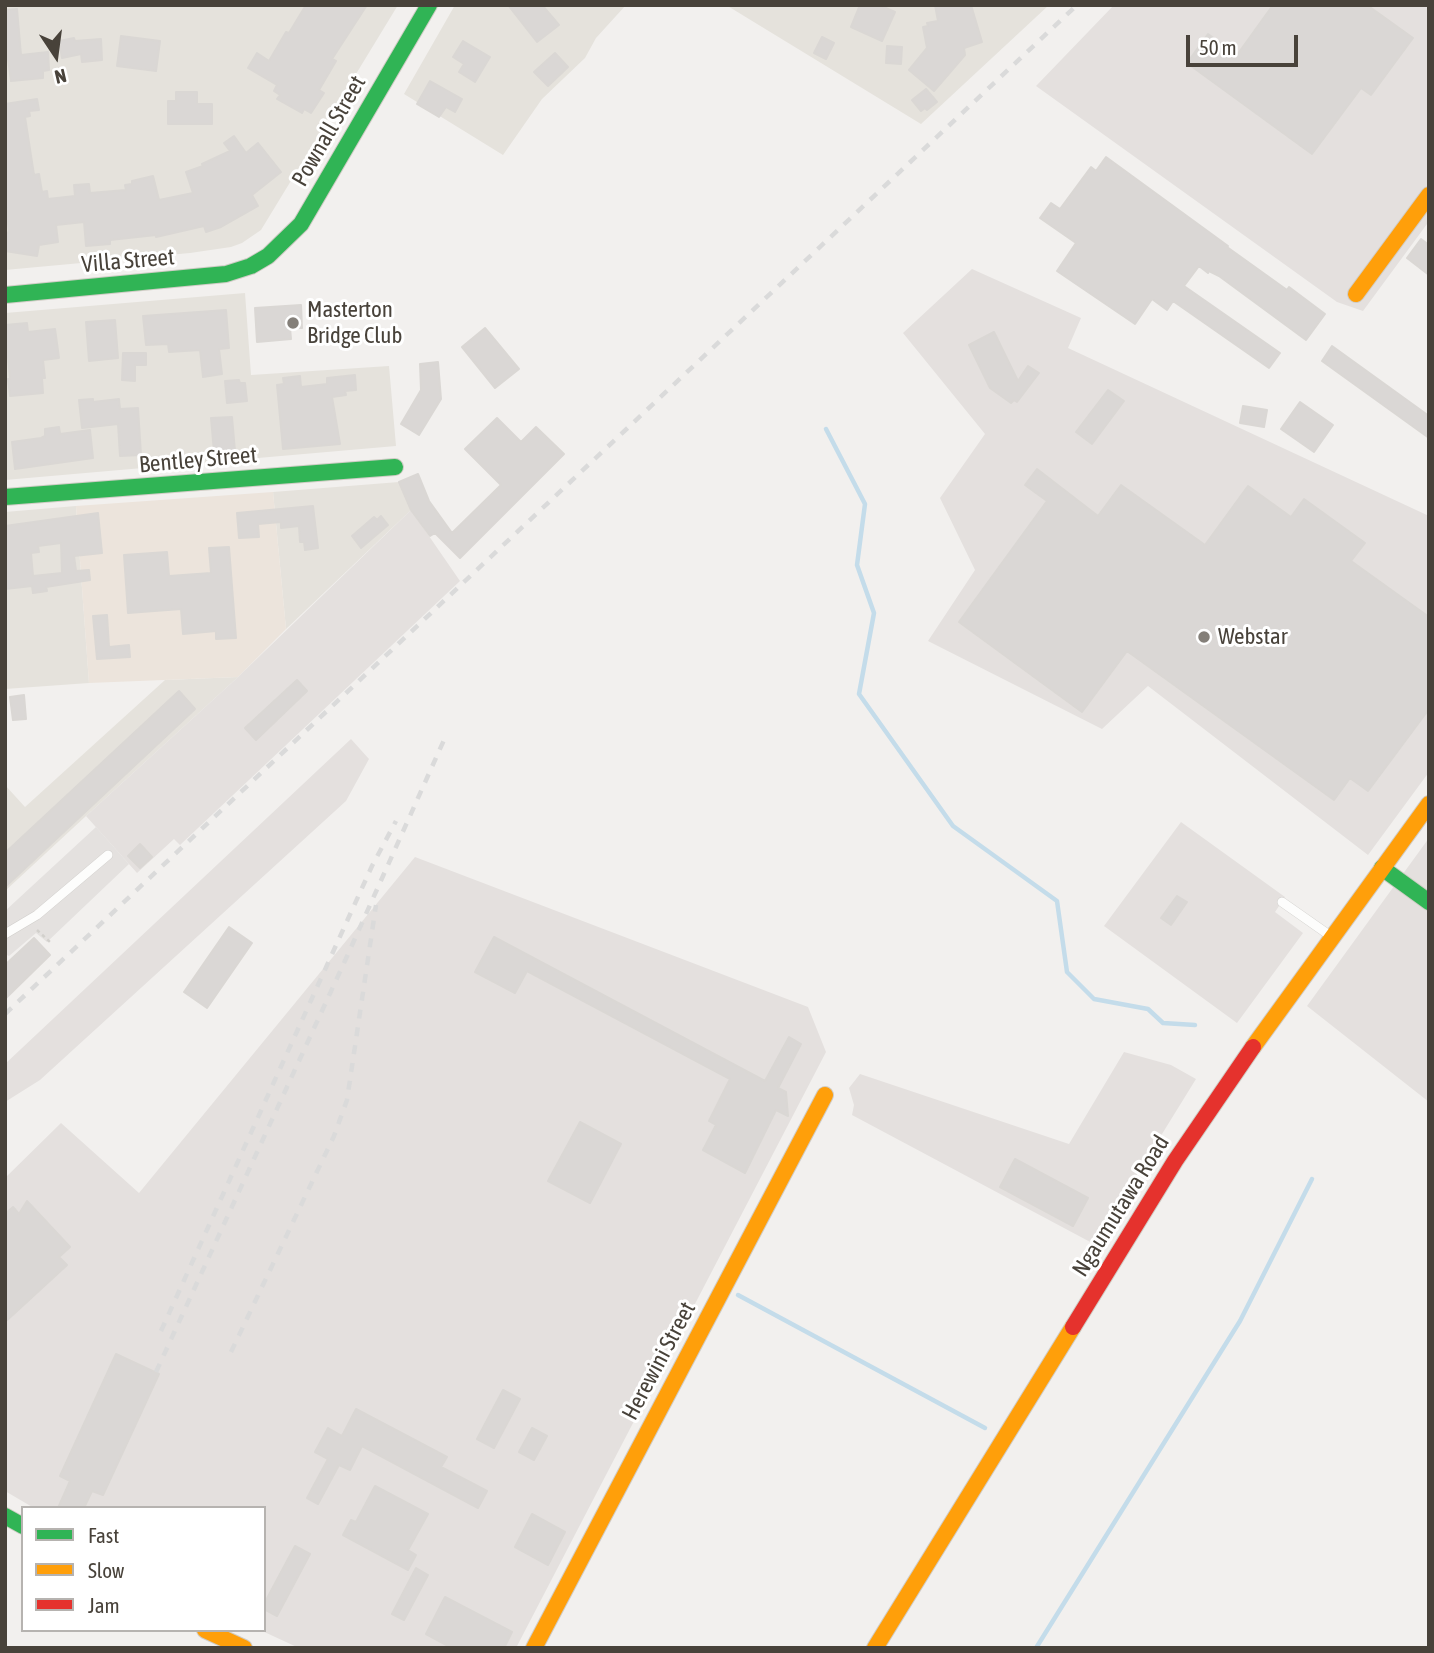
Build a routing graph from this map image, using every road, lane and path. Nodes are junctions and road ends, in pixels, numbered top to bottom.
1 (429, 5) edge
2 (1429, 195) edge
3 (254, 266) joint
4 (1356, 294) dead end
5 (5, 295) edge
6 (395, 467) dead end
7 (5, 497) edge
8 (1429, 804) edge
9 (108, 855) dead end
10 (1382, 868) junction
11 (1282, 902) dead end
12 (1429, 902) edge
13 (27, 921) junction
14 (5, 934) edge
15 (1332, 938) junction
16 (50, 942) dead end
17 (825, 1095) dead end
18 (5, 1516) edge
19 (21, 1525) edge
20 (209, 1632) edge
21 (244, 1648) edge
22 (534, 1648) edge
23 (876, 1648) edge

1 - 3 street, Pownall Street
2 - 4 street
3 - 5 street, Villa Street
6 - 7 street, Bentley Street
8 - 10 street, Ngaumutawa Road
9 - 13 lane
10 - 12 street
10 - 15 street, Ngaumutawa Road
11 - 15 lane
13 - 14 lane
13 - 16 path
15 - 23 street, Ngaumutawa Road
17 - 22 street, Herewini Street
18 - 19 street
20 - 21 street

